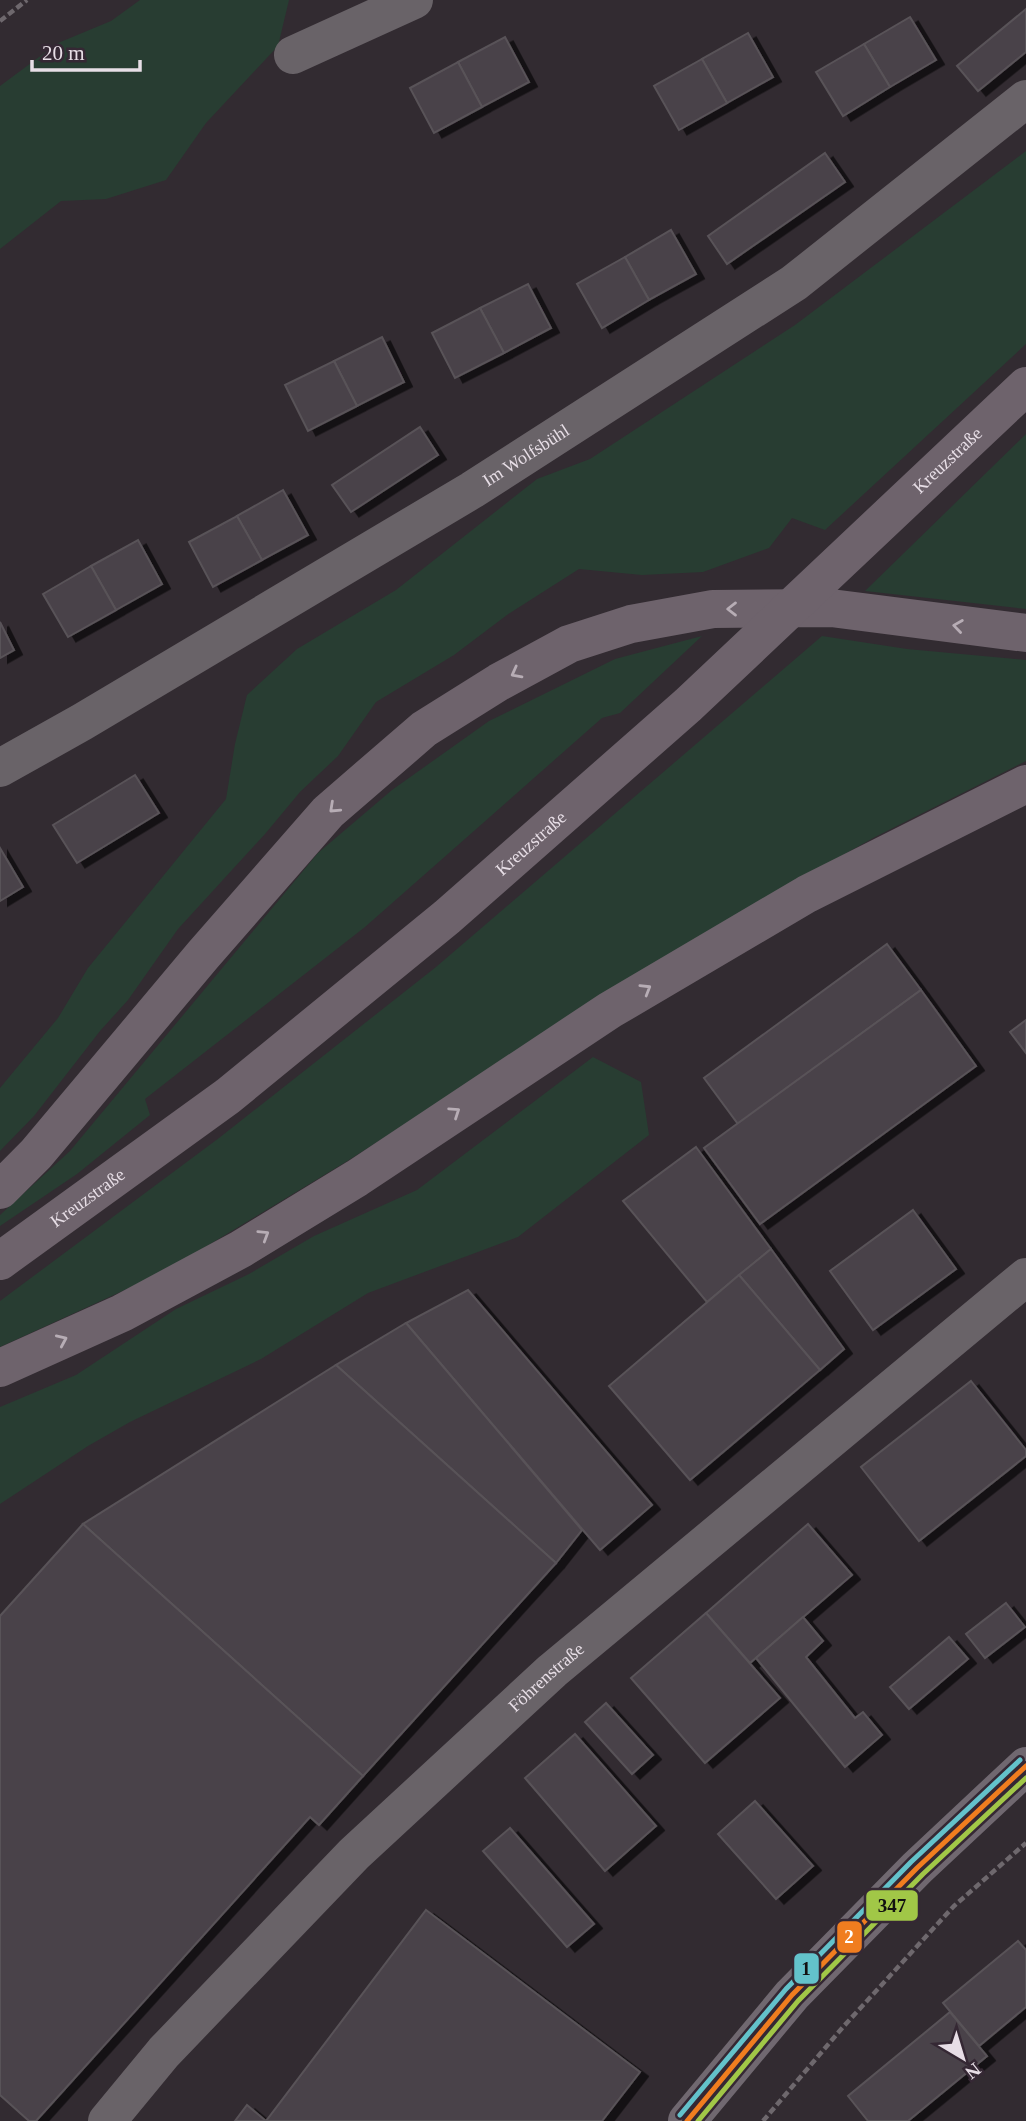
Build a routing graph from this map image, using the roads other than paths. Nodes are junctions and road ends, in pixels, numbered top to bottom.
1 (414, 0) edge
2 (293, 55) dead end
3 (1026, 99) edge
4 (1026, 386) edge
5 (1026, 633) edge
6 (0, 768) edge
7 (1026, 784) edge
8 (0, 1190) edge
9 (0, 1261) edge
10 (1026, 1277) edge
11 (0, 1368) edge
12 (1026, 1766) edge
13 (107, 2121) edge
14 (687, 2121) edge

1 - 2 street
3 - 6 street, Im Wolfsbühl
4 - 9 main road, Kreuzstraße
5 -> 8 main road
11 -> 7 main road
10 - 13 street, Föhrenstraße
12 - 14 street

